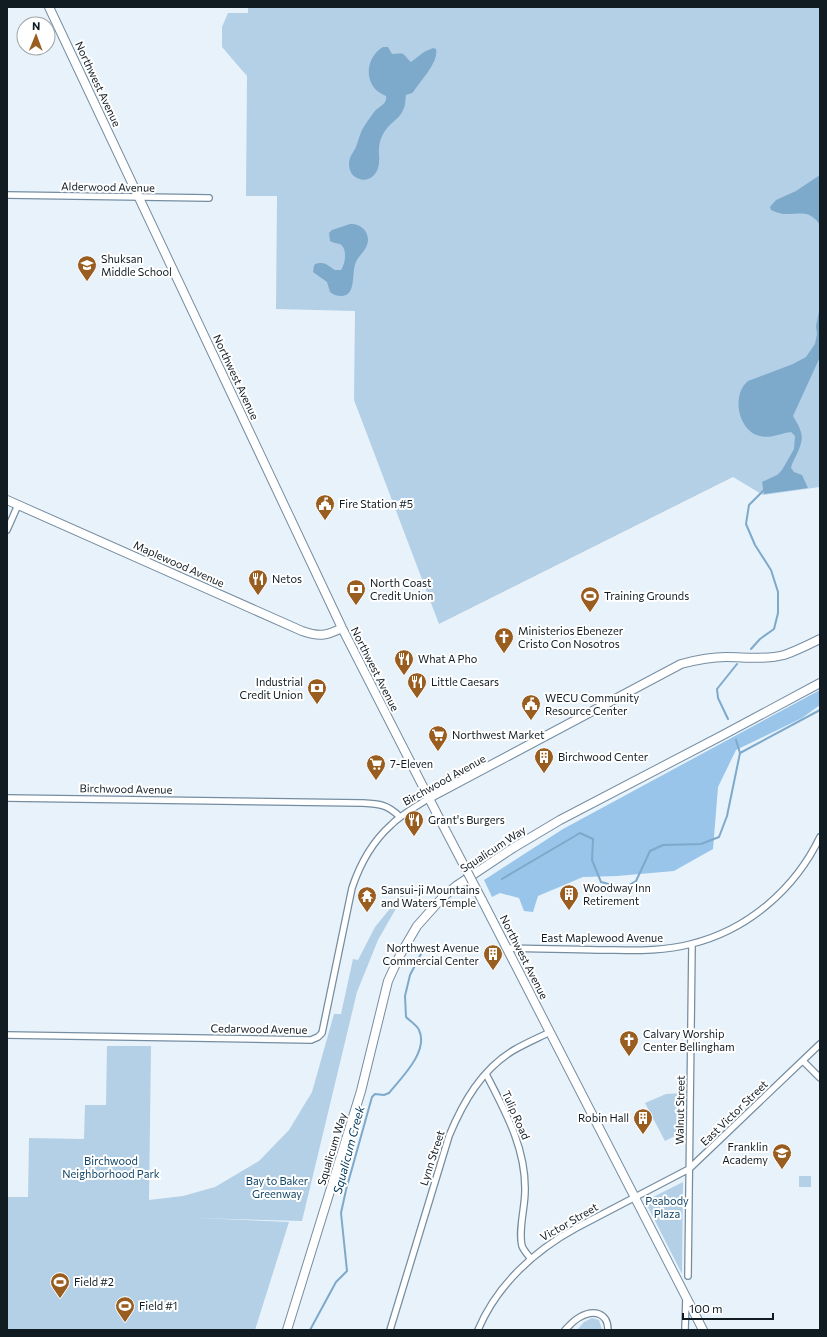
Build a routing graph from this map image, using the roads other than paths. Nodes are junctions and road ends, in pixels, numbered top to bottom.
1 (50, 7) edge
2 (7, 196) edge
3 (140, 198) junction
4 (209, 198) dead end
5 (7, 500) edge
6 (18, 505) junction
7 (7, 530) edge
8 (342, 628) junction
9 (820, 639) edge
10 (820, 683) edge
11 (7, 798) edge
12 (429, 798) junction
13 (400, 817) junction
14 (820, 837) edge
15 (692, 944) junction
16 (507, 948) junction
17 (550, 1032) junction
18 (7, 1035) edge
19 (820, 1044) edge
20 (803, 1060) junction
21 (486, 1074) junction
22 (820, 1078) edge
23 (689, 1170) junction
24 (635, 1197) junction
25 (531, 1259) junction
26 (688, 1276) dead end
27 (686, 1297) junction
28 (288, 1330) edge
29 (390, 1330) edge
30 (478, 1330) edge
31 (566, 1330) edge
32 (608, 1330) edge
33 (685, 1330) edge
34 (703, 1330) edge

1 - 3 street, Northwest Avenue
2 - 3 street, Alderwood Avenue
3 - 4 street, Alderwood Avenue
3 - 8 street, Northwest Avenue
5 - 6 street, Maplewood Avenue
6 - 7 street
6 - 8 street, Maplewood Avenue
8 - 12 street, Northwest Avenue
9 - 12 street, Birchwood Avenue
10 - 28 street, Squalicum Way
11 - 13 street, Birchwood Avenue
12 - 13 street, Birchwood Avenue
12 - 16 street, Northwest Avenue, bridge
13 - 18 street, Cedarwood Avenue
14 - 15 street, East Maplewood Avenue
15 - 16 street, East Maplewood Avenue
15 - 23 street, Walnut Street
16 - 17 street, Northwest Avenue
17 - 21 street, Lynn Street
17 - 24 street, Northwest Avenue
19 - 20 street, East Victor Street
20 - 22 street
20 - 23 street, East Victor Street
21 - 25 street, Tulip Road
21 - 29 street, Lynn Street
23 - 24 street, East Victor Street
23 - 26 street, Walnut Street
24 - 25 street, Victor Street
24 - 27 street, Northwest Avenue
25 - 30 street, Victor Street
27 - 33 street
27 - 34 street, Northwest Avenue
31 - 32 street

